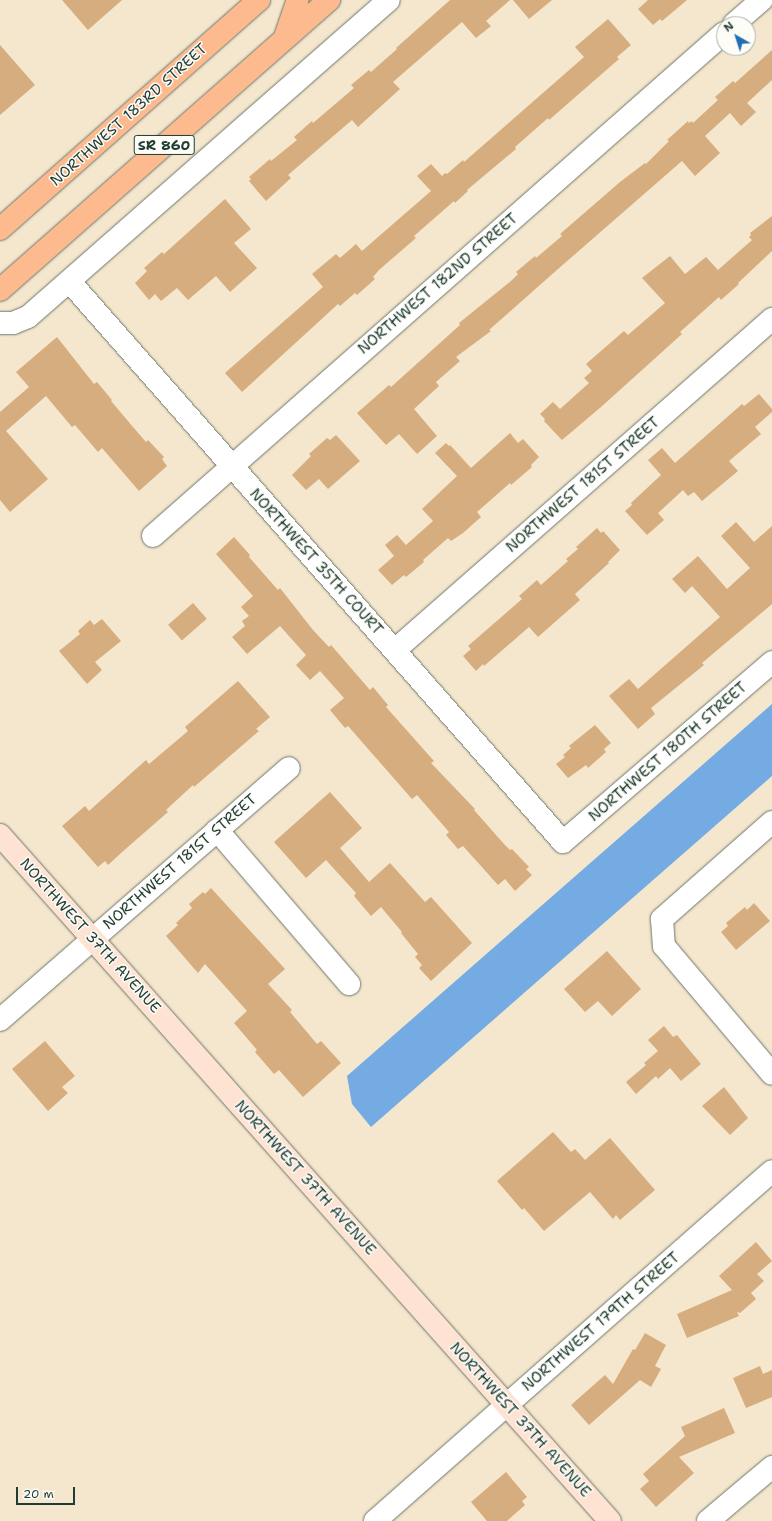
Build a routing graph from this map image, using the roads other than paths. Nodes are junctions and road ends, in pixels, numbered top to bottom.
1 (259, 0) edge
2 (298, 0) edge
3 (329, 0) edge
4 (389, 0) edge
5 (762, 0) edge
6 (743, 16) edge
7 (284, 40) junction
8 (716, 40) edge
9 (0, 229) edge
10 (70, 282) junction
11 (0, 290) edge
12 (772, 319) edge
13 (0, 323) edge
14 (231, 466) junction
15 (153, 536) dead end
16 (395, 650) junction
17 (772, 662) edge
18 (289, 768) dead end
19 (772, 822) edge
20 (217, 830) junction
21 (0, 835) edge
22 (563, 842) joint
23 (92, 938) junction
24 (349, 984) dead end
25 (0, 1020) edge
26 (772, 1074) edge
27 (772, 1171) edge
28 (507, 1405) junction
29 (772, 1467) edge
30 (375, 1521) edge
31 (610, 1521) edge
32 (708, 1521) edge

1 - 9 main road, NORTHWEST 183RD STREET / SR 860
2 - 7 main road
3 - 7 main road, SR 860
4 - 10 street
5 - 6 street
7 - 11 main road, SR 860
8 - 14 street, NORTHWEST 182ND STREET
10 - 13 street
10 - 14 street, NORTHWEST 35TH COURT
12 - 16 street, NORTHWEST 181ST STREET
14 - 15 street, NORTHWEST 182ND STREET
14 - 16 street, NORTHWEST 35TH COURT
16 - 22 street, NORTHWEST 35TH COURT
17 - 22 street, NORTHWEST 180TH STREET
18 - 20 street, NORTHWEST 181ST STREET
19 - 26 street
20 - 23 street, NORTHWEST 181ST STREET
20 - 24 street
21 - 23 main road, NORTHWEST 37TH AVENUE
23 - 25 street, NORTHWEST 181ST STREET
23 - 28 main road, NORTHWEST 37TH AVENUE
27 - 28 street, NORTHWEST 179TH STREET
28 - 30 street, NORTHWEST 179TH STREET
28 - 31 main road, NORTHWEST 37TH AVENUE
29 - 32 street

